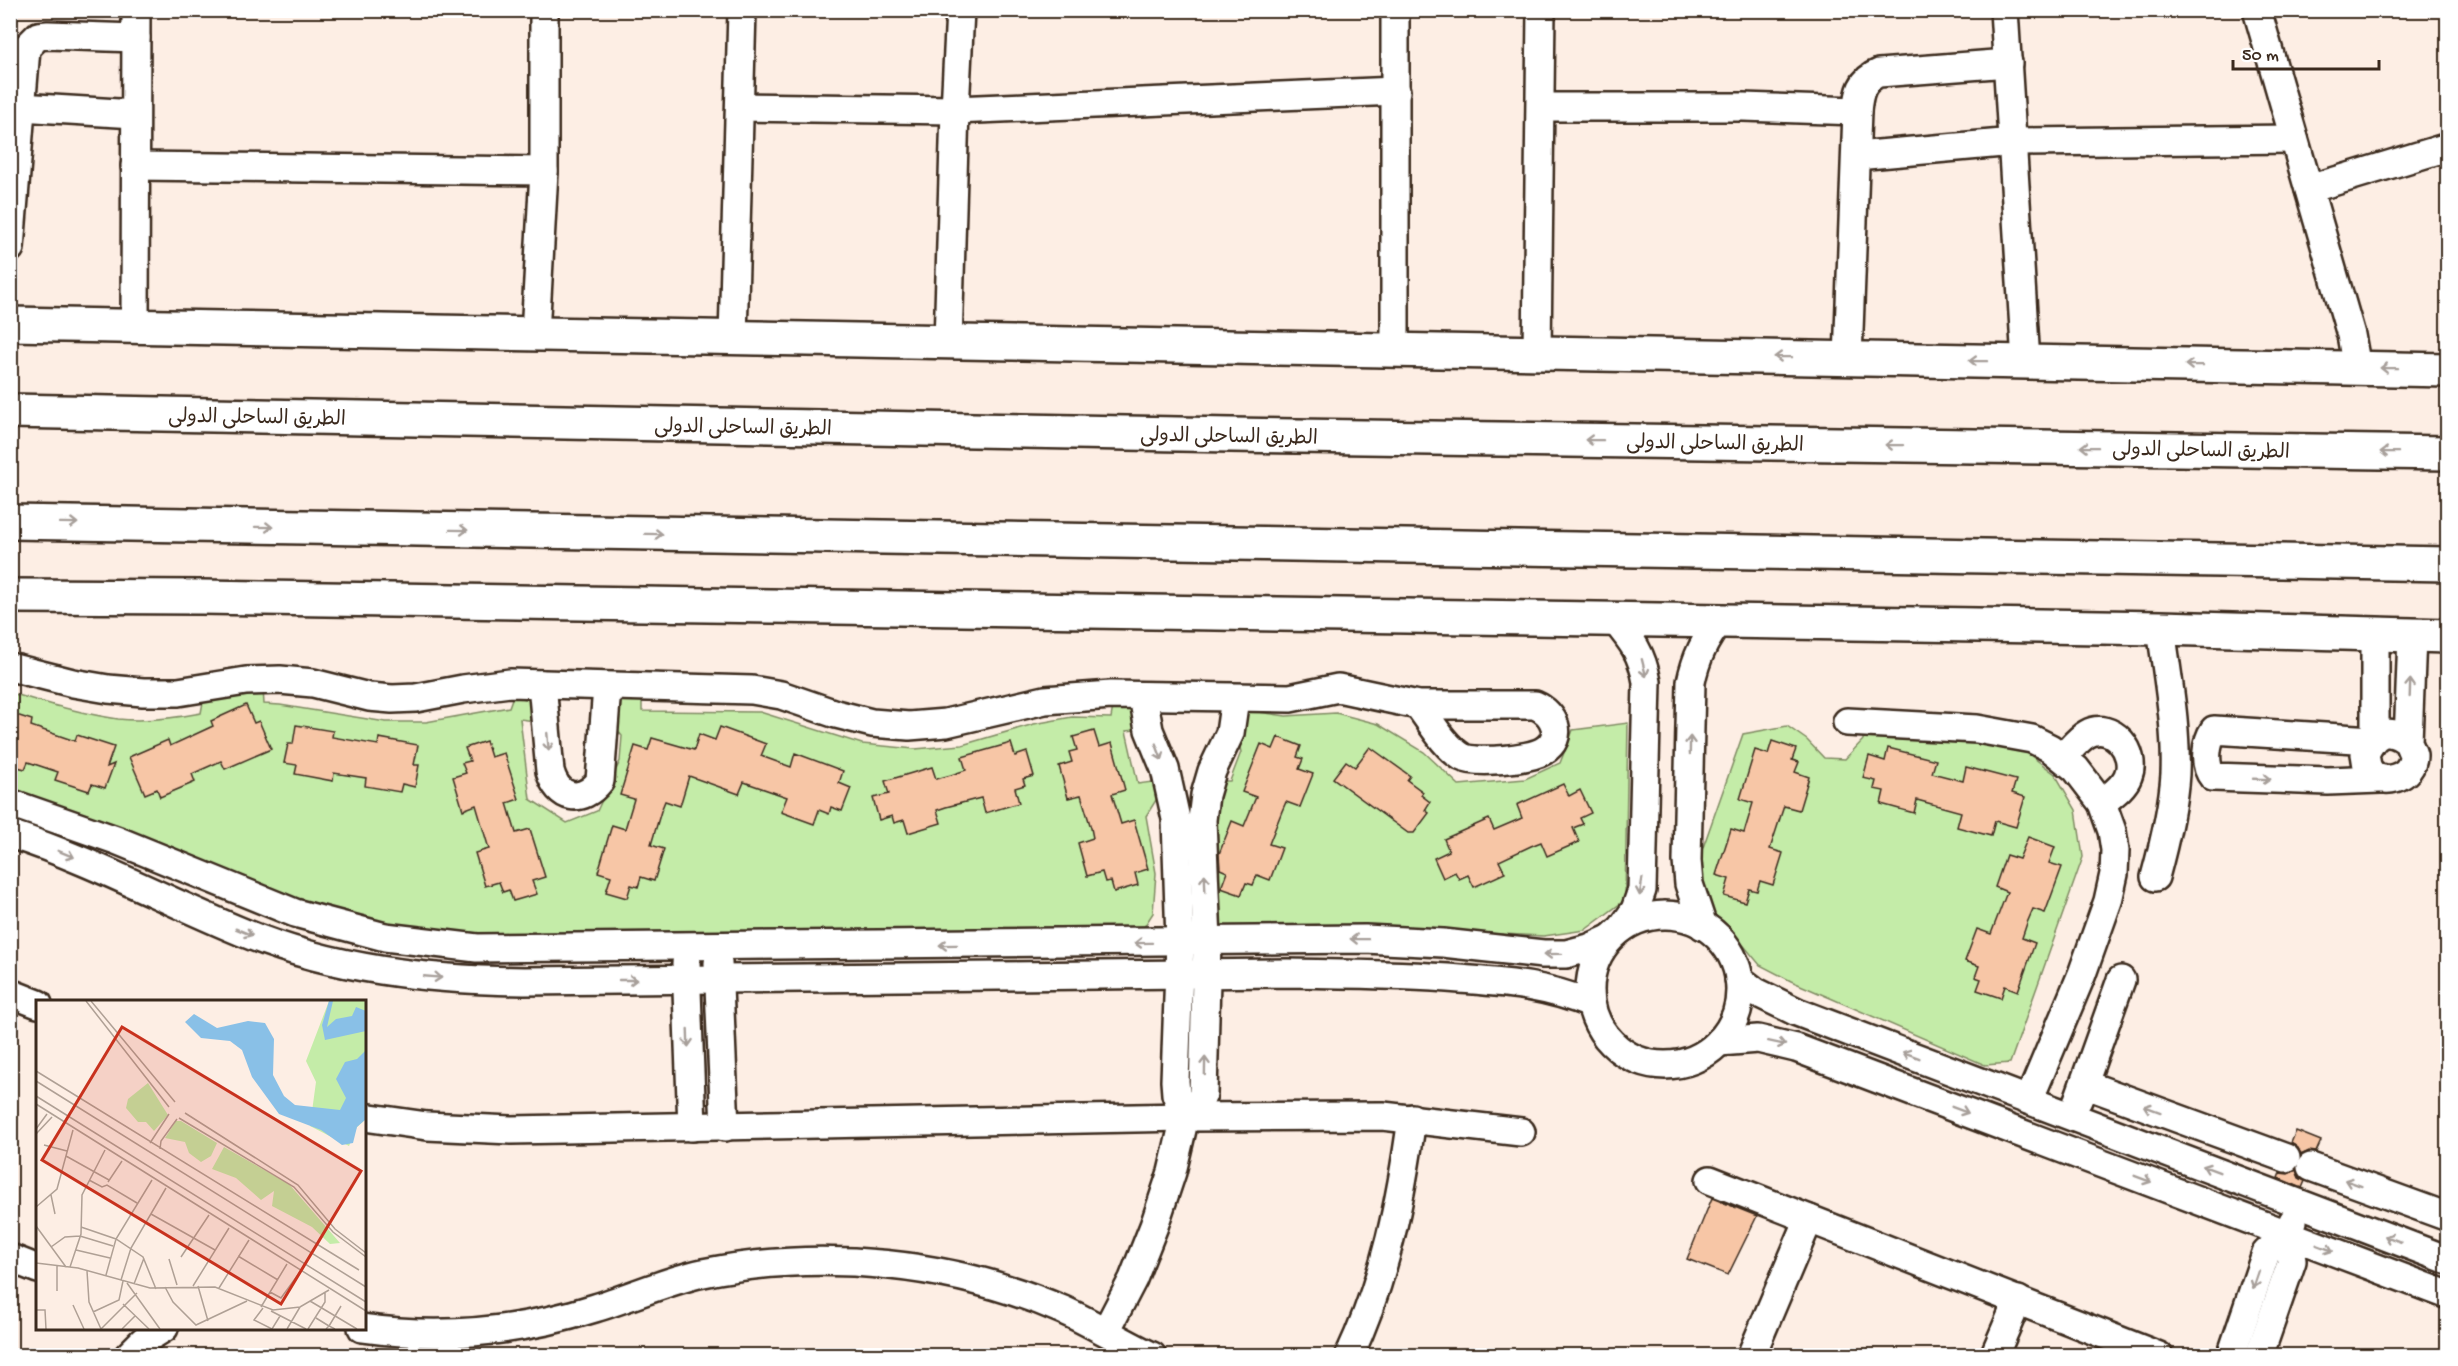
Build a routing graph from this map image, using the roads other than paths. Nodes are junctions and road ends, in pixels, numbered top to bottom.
1 (136, 10) edge
2 (544, 10) edge
3 (742, 10) edge
4 (960, 10) edge
5 (1395, 10) edge
6 (1541, 10) edge
7 (2004, 10) edge
8 (2257, 10) edge
9 (136, 38) junction
10 (2008, 63) junction
11 (1395, 92) junction
12 (20, 107) junction
13 (740, 107) junction
14 (1541, 107) junction
15 (955, 110) junction
16 (1857, 111) junction
17 (135, 114) junction
18 (2294, 139) junction
19 (2014, 142) junction
20 (2448, 147) edge
21 (1856, 156) junction
22 (135, 166) junction
23 (544, 171) junction
24 (2309, 189) junction
25 (10, 248) edge
26 (10, 324) edge
27 (135, 327) junction
28 (535, 334) junction
29 (733, 338) junction
30 (948, 343) junction
31 (10, 347) edge
32 (1395, 350) junction
33 (1537, 353) junction
34 (1848, 359) junction
35 (2026, 362) junction
36 (2357, 368) junction
37 (2448, 370) edge
38 (2448, 393) edge
39 (10, 411) edge
40 (2448, 453) edge
41 (10, 522) edge
42 (2448, 564) edge
43 (10, 579) edge
44 (10, 596) edge
45 (1614, 619) junction
46 (1720, 620) junction
47 (2447, 627) edge
48 (2161, 628) junction
49 (2375, 633) junction
50 (2412, 635) junction
51 (10, 667) edge
52 (542, 684) junction
53 (607, 687) junction
54 (1143, 696) junction
55 (1235, 698) junction
56 (1418, 705) dead end
57 (1847, 722) dead end
58 (2374, 738) junction
59 (2408, 742) junction
60 (2063, 758) junction
61 (2380, 779) junction
62 (10, 803) edge
63 (2102, 803) junction
64 (10, 834) edge
65 (1644, 838) junction
66 (1688, 839) junction
67 (2156, 877) dead end
68 (1703, 926) junction
69 (1616, 934) junction
70 (1180, 942) junction
71 (1207, 942) junction
72 (686, 947) junction
73 (718, 947) junction
74 (1180, 975) junction
75 (1206, 975) junction
76 (686, 980) junction
77 (718, 980) junction
78 (1739, 980) junction
79 (2121, 980) dead end
80 (10, 993) edge
81 (36, 1003) edge
82 (1591, 1004) junction
83 (1719, 1042) junction
84 (2084, 1084) junction
85 (2029, 1100) junction
86 (2073, 1115) junction
87 (1185, 1117) junction
88 (366, 1118) edge
89 (1412, 1118) junction
90 (725, 1126) junction
91 (692, 1127) junction
92 (1521, 1132) dead end
93 (2286, 1158) dead end
94 (2311, 1167) dead end
95 (1710, 1180) dead end
96 (2300, 1203) junction
97 (2448, 1217) edge
98 (1809, 1220) junction
99 (2288, 1233) junction
100 (10, 1258) edge
101 (2448, 1260) edge
102 (36, 1268) edge
103 (2448, 1295) edge
104 (2018, 1300) junction
105 (366, 1329) edge
106 (162, 1330) edge
107 (1106, 1331) junction
108 (128, 1356) edge
109 (1152, 1356) edge
110 (1348, 1356) edge
111 (1751, 1356) edge
112 (1994, 1356) edge
113 (2159, 1356) edge
114 (2231, 1356) edge
115 (2259, 1356) edge

1 - 9 street
2 - 23 street
3 - 13 street
4 - 15 street
5 - 11 street
6 - 14 street
7 - 10 street
8 - 18 street
9 - 12 street
9 - 17 street
10 - 16 street
10 - 19 street
11 - 15 street
11 - 32 street
12 - 17 street
12 - 25 street
13 - 15 street
13 - 29 street
14 - 16 street
14 - 33 street
15 - 30 street
16 - 21 street
17 - 22 street
18 - 19 street
18 - 24 street
19 - 21 street
19 - 35 street
20 - 24 street
21 - 34 street
22 - 23 street
22 - 27 street
23 - 28 street
24 - 36 street
26 - 27 main road
27 - 28 main road
28 - 29 main road
29 - 30 main road
30 - 32 main road
31 - 38 main road
32 - 33 main road
34 -> 33 main road
35 -> 34 main road
36 -> 35 main road
37 -> 36 main road
40 -> 39 main road, الطريق الساحلى الدولى
41 -> 42 main road
43 - 47 main road
44 - 45 main road
45 - 46 main road
45 -> 65 street
46 - 48 main road
66 -> 46 street
47 - 50 main road
48 - 49 main road
48 - 67 street
49 - 50 main road
49 - 58 street
59 -> 50 street
51 - 52 street
52 - 53 street
52 -> 53 street
53 - 54 street
54 - 55 street
54 -> 70 street
55 - 56 street
71 -> 55 street
57 - 60 street
58 - 59 street
58 - 61 street
58 -> 61 street
59 - 61 street
60 - 63 street
60 - 63 street
62 - 72 street
63 - 85 street
64 -> 76 street
65 - 66 street
65 -> 69 street
66 - 68 street
68 - 69 street
68 - 78 street
69 -> 71 street
69 - 82 street
70 - 71 street
70 -> 73 street
70 - 74 street
71 - 75 street
72 - 73 street
72 - 76 street
73 - 77 street
74 - 75 street
74 - 77 street
74 - 87 street
75 - 82 street
87 -> 75 street
76 - 77 street
76 -> 91 street
77 - 90 street
78 - 83 street
85 -> 78 street
79 - 84 street
80 - 81 street
82 - 83 street
83 -> 99 street
84 - 86 street
93 -> 84 street
85 - 86 street
96 -> 86 street
87 - 89 street
87 - 90 street
87 - 107 street
88 - 91 street
89 - 92 street
89 - 110 street
90 - 91 street
97 -> 94 street
95 - 98 street
96 - 99 street
101 -> 96 street
98 - 104 street
98 - 111 street
99 -> 103 street
99 -> 114 street
99 - 115 street
100 - 102 street
104 - 112 street
104 - 113 street
105 - 107 street
106 - 108 street
107 - 109 street

